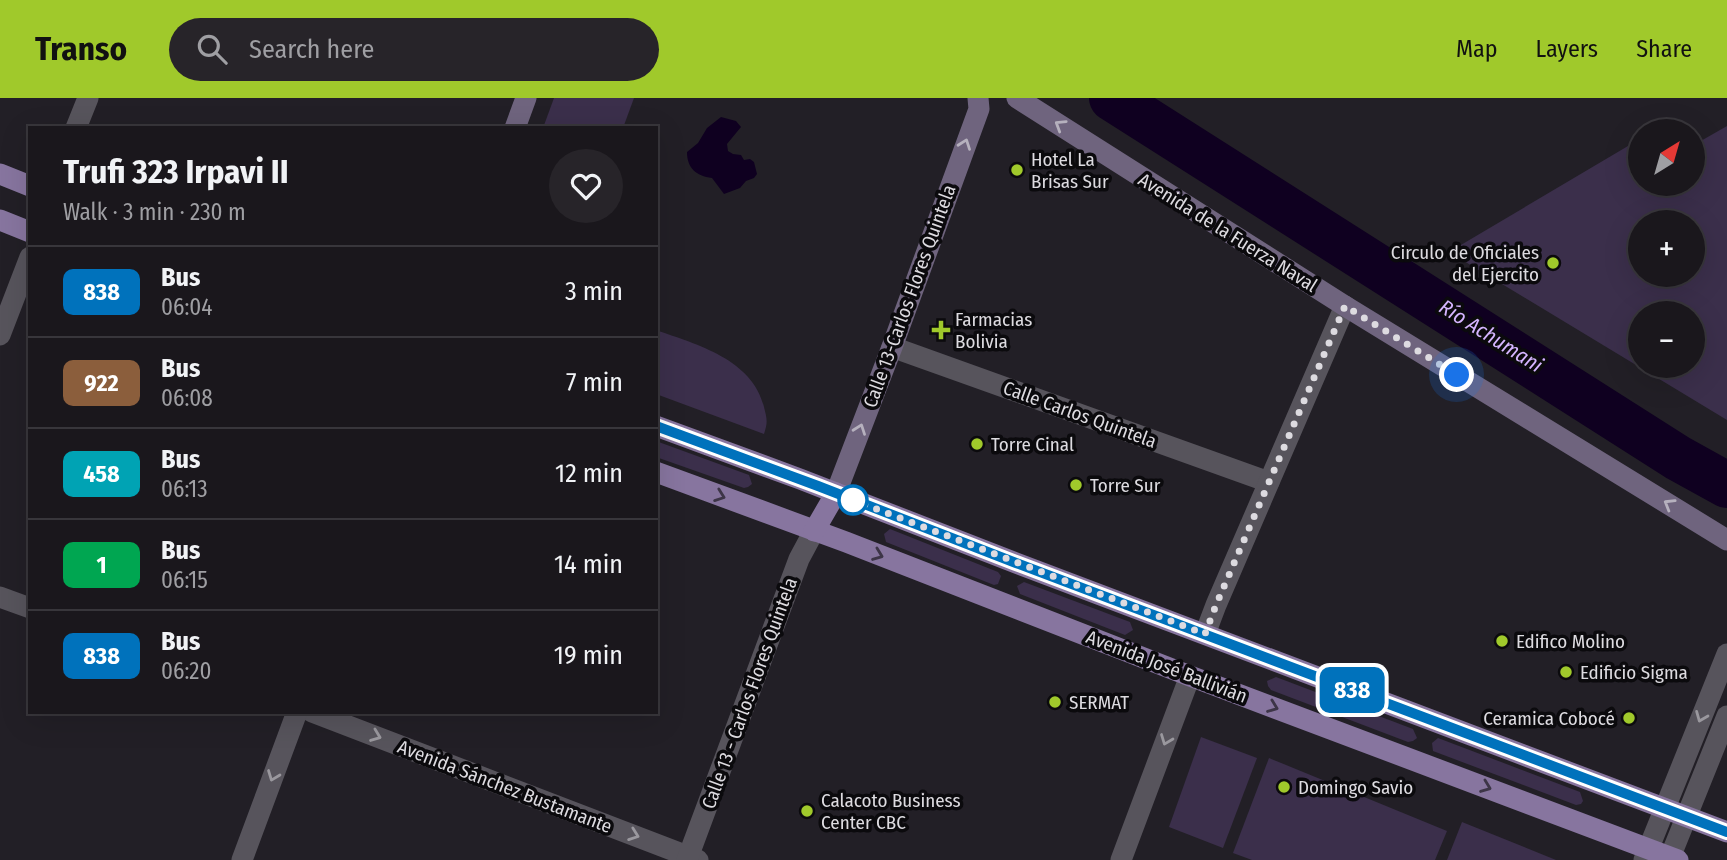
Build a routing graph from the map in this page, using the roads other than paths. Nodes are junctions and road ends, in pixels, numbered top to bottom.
1 (88, 98) edge
2 (526, 98) edge
3 (978, 98) edge
4 (1017, 98) edge
5 (77, 126) edge
6 (516, 126) edge
7 (0, 174) edge
8 (28, 185) edge
9 (0, 220) edge
10 (28, 231) edge
11 (28, 262) edge
12 (1345, 306) junction
13 (0, 335) edge
14 (892, 346) junction
15 (658, 427) edge
16 (658, 473) edge
17 (1269, 482) junction
18 (836, 493) junction
19 (814, 531) junction
20 (1727, 540) edge
21 (0, 597) edge
22 (28, 607) edge
23 (1205, 634) junction
24 (1727, 654) edge
25 (1190, 676) junction
26 (296, 714) edge
27 (317, 714) edge
28 (1727, 716) edge
29 (1664, 809) junction
30 (1686, 817) junction
31 (1727, 832) edge
32 (1646, 854) edge
33 (691, 859) edge
34 (1672, 859) edge
35 (242, 860) edge
36 (1121, 860) edge

1 - 5 street
2 - 6 main road
14 -> 3 main road, Calle 13-Carlos Flores Quintela
12 -> 4 main road, Avenida de la Fuerza Naval
7 - 8 main road
9 - 10 main road
11 - 13 street
12 - 17 street
20 -> 12 main road, Avenida de la Fuerza Naval
14 - 17 street, Calle Carlos Quintela
18 -> 14 main road, Calle 13-Carlos Flores Quintela
15 - 18 main road
16 -> 19 main road, Avenida José Ballivián
17 - 23 street
18 - 19 main road
18 - 23 main road
19 -> 25 main road, Avenida José Ballivián
19 - 33 street, Calle 13 - Carlos Flores Quintela
21 - 22 street
23 - 29 main road
24 -> 29 street
25 -> 32 main road, Avenida José Ballivián
25 -> 36 street
26 -> 35 street
27 -> 33 street, Avenida Sánchez Bustamante
28 - 30 street
29 - 30 main road
29 - 32 street
30 - 31 main road
30 - 34 street
32 - 34 main road, Avenida José Ballivián

